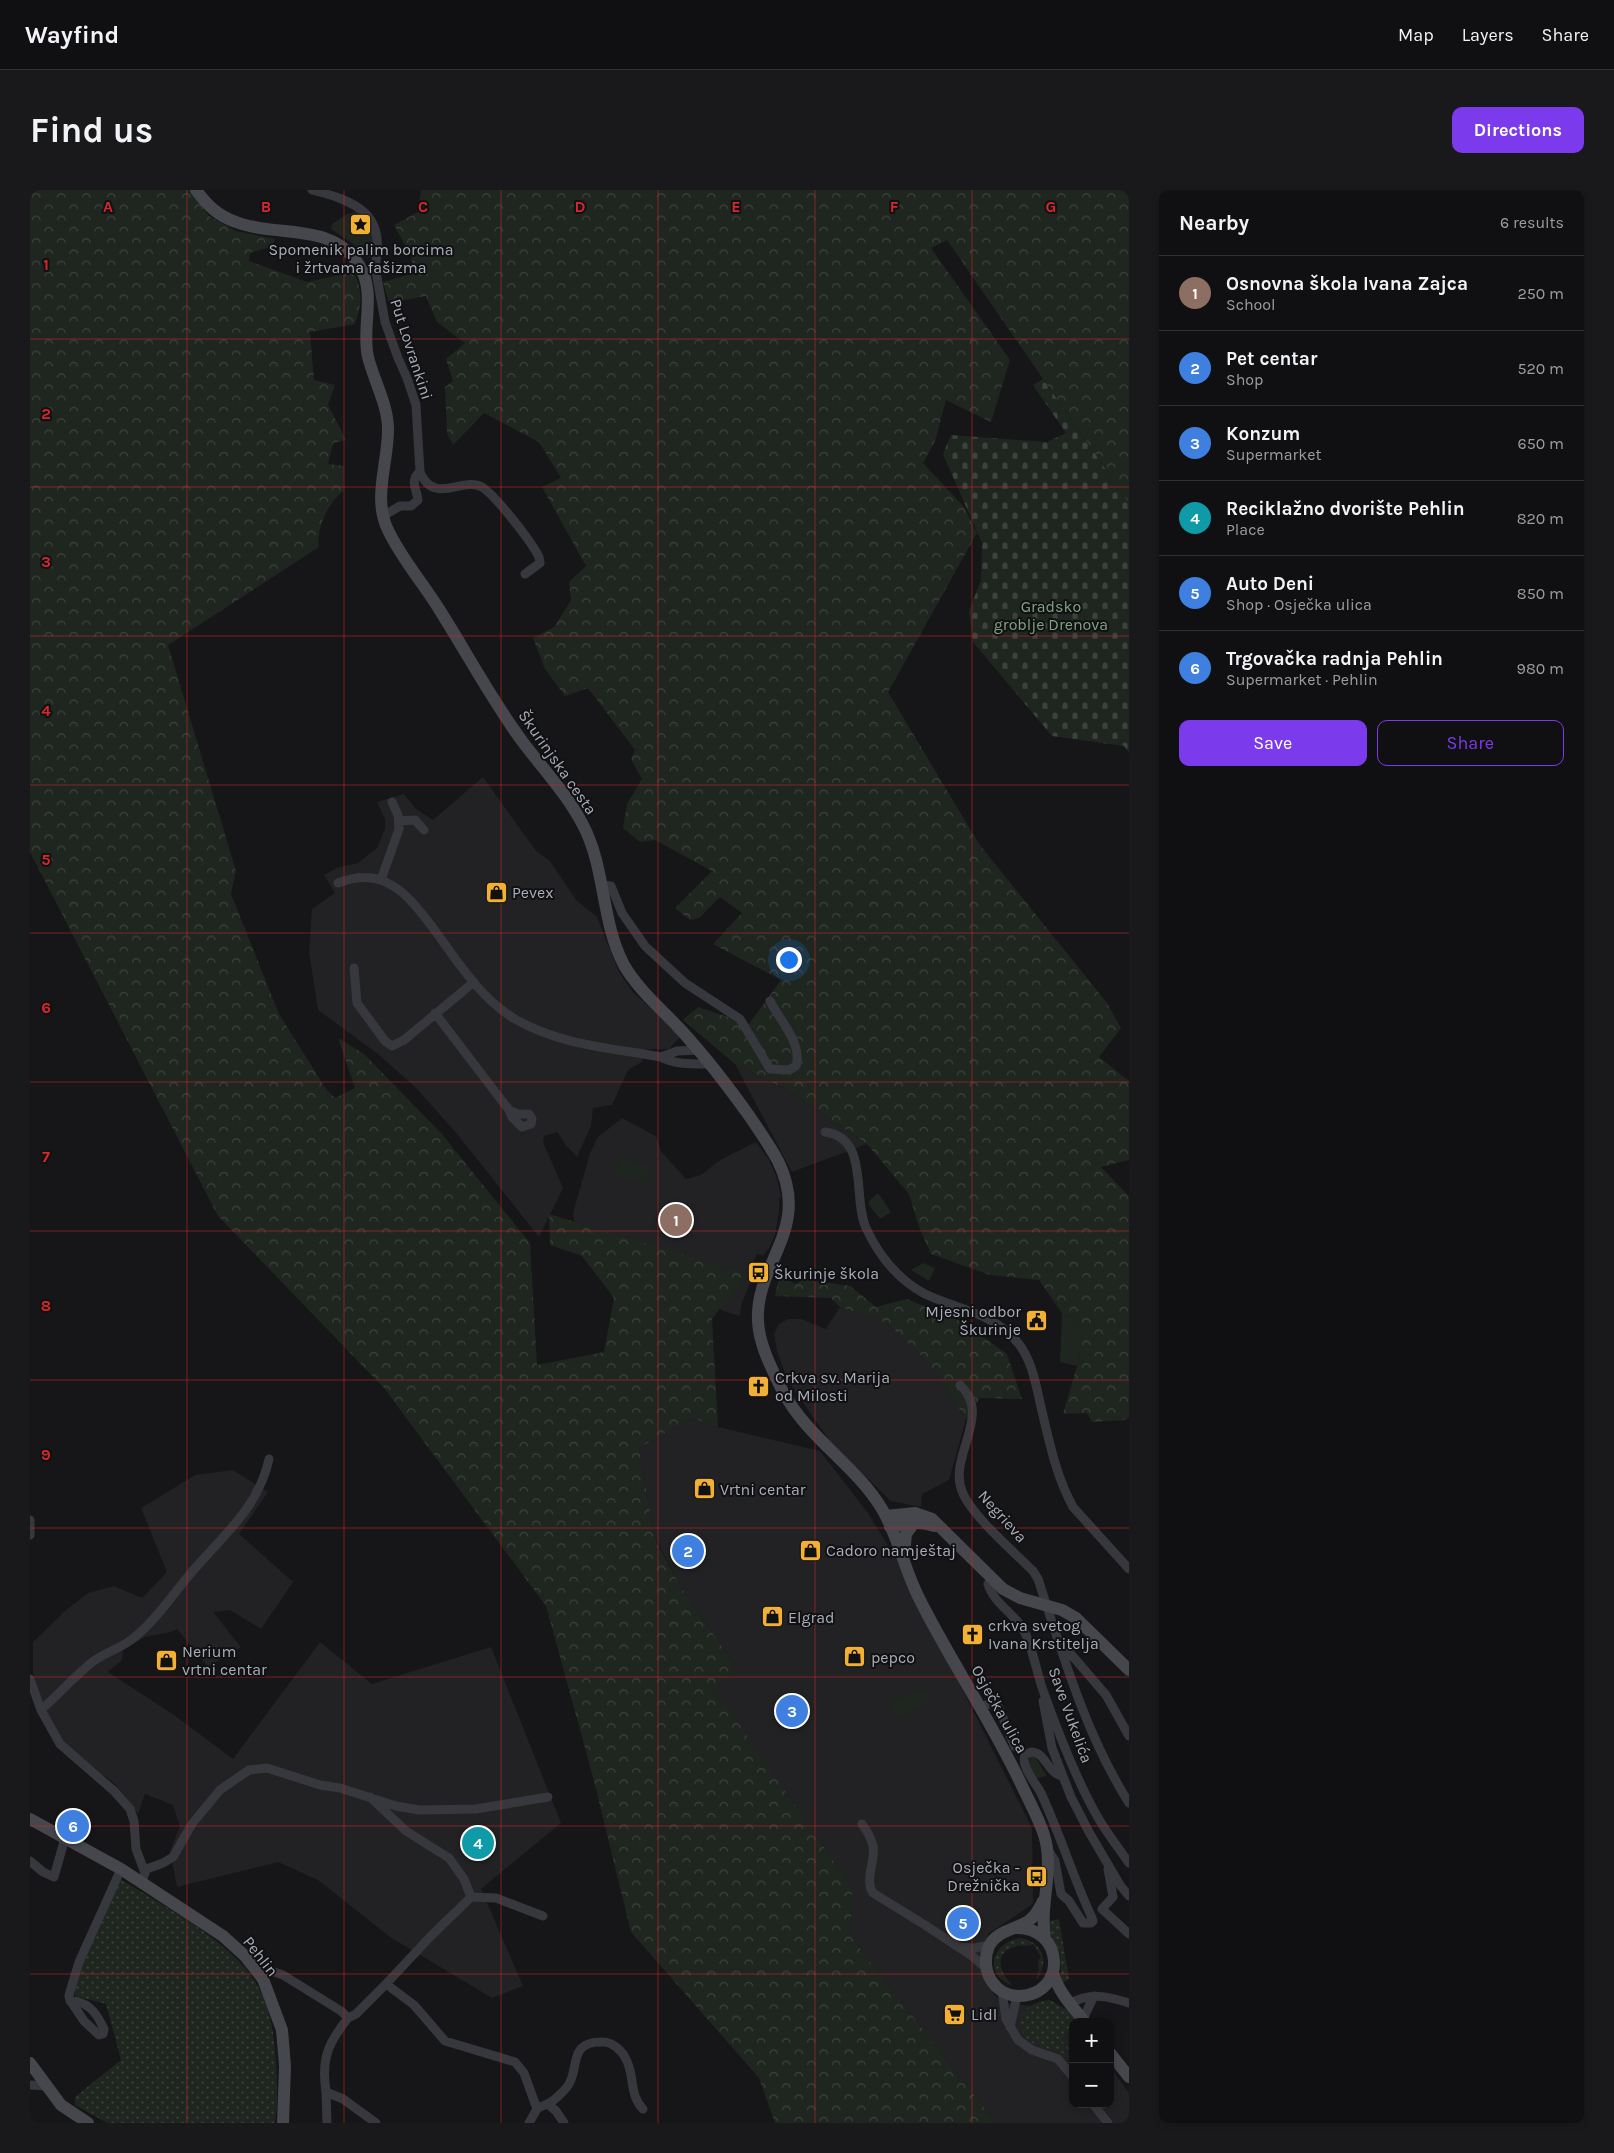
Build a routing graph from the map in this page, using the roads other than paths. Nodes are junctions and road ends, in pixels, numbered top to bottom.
1 (196, 190) edge
2 (312, 190) edge
3 (375, 266) junction
4 (364, 274) junction
5 (420, 472) junction
6 (382, 516) junction
7 (525, 574) dead end
8 (392, 802) dead end
9 (399, 821) junction
10 (424, 830) dead end
11 (381, 880) junction
12 (338, 883) dead end
13 (602, 885) junction
14 (354, 968) dead end
15 (474, 982) junction
16 (770, 1001) dead end
17 (435, 1013) junction
18 (682, 1032) junction
19 (698, 1050) junction
20 (677, 1051) junction
21 (661, 1056) junction
22 (711, 1064) junction
23 (509, 1110) dead end
24 (825, 1132) dead end
25 (960, 1385) dead end
26 (269, 1459) dead end
27 (30, 1520) edge
28 (888, 1522) junction
29 (914, 1523) junction
30 (941, 1528) junction
31 (30, 1535) edge
32 (904, 1558) junction
33 (1129, 1569) edge
34 (992, 1579) junction
35 (1047, 1606) junction
36 (1060, 1642) junction
37 (1129, 1670) edge
38 (30, 1679) edge
39 (1044, 1693) junction
40 (986, 1706) dead end
41 (41, 1710) junction
42 (1129, 1736) edge
43 (1015, 1747) dead end
44 (1062, 1776) junction
45 (368, 1796) junction
46 (548, 1797) dead end
47 (1129, 1803) edge
48 (30, 1819) edge
49 (862, 1824) dead end
50 (65, 1838) junction
51 (1047, 1849) junction
52 (30, 1861) edge
53 (1107, 1861) junction
54 (1129, 1863) edge
55 (121, 1869) junction
56 (144, 1870) junction
57 (141, 1884) junction
58 (1061, 1891) junction
59 (1046, 1893) junction
60 (471, 1896) junction
61 (1129, 1896) edge
62 (543, 1916) dead end
63 (1014, 1928) junction
64 (1129, 1934) edge
65 (1045, 1938) junction
66 (954, 1946) junction
67 (990, 1946) junction
68 (987, 1969) junction
69 (1053, 1973) junction
70 (259, 1975) junction
71 (386, 1984) junction
72 (1002, 1991) junction
73 (1039, 1991) junction
74 (1017, 1996) junction
75 (1094, 1996) junction
76 (70, 2001) dead end
77 (1068, 2003) junction
78 (1129, 2003) edge
79 (348, 2018) junction
80 (1082, 2018) edge
81 (1085, 2018) edge
82 (1010, 2028) junction
83 (1114, 2058) edge
84 (30, 2063) edge
85 (1069, 2072) edge
86 (1129, 2077) edge
87 (30, 2085) edge
88 (46, 2086) junction
89 (326, 2092) junction
90 (548, 2104) junction
91 (1096, 2108) edge
92 (537, 2109) junction
93 (643, 2109) dead end
94 (88, 2123) edge
95 (283, 2123) edge
96 (328, 2123) edge
97 (376, 2123) edge
98 (529, 2123) edge
99 (564, 2123) edge
100 (1108, 2123) edge

1 - 4 street, Škurinjska cesta
2 - 3 street, Put Lovrankini
3 - 4 street
3 - 5 street, Put Lovrankini
4 - 6 street, Škurinjska cesta
5 - 6 street, Put Lovrankini
5 - 7 street
6 - 13 street, Škurinjska cesta
8 - 9 street
9 - 10 street
9 - 11 street
11 - 12 street
11 - 15 street
13 - 16 street
13 - 18 street, Škurinjska cesta
14 - 17 street
15 - 17 street
15 - 21 street
17 - 23 street
18 - 19 street, Škurinjska cesta
18 - 20 street
19 - 20 street
19 - 22 street, Škurinjska cesta
20 - 21 street
21 - 22 street
22 - 28 street, Škurinjska cesta
24 - 33 street
25 - 35 street, Negrieva
26 - 41 street
27 - 31 street
28 - 29 street
28 - 30 street
28 - 32 street, Osječka ulica
29 - 30 street
29 - 32 street
30 - 34 street
32 - 51 street, Osječka ulica
34 - 35 street
34 - 39 street, Save Vukelića
35 - 36 street, Negrieva
35 - 37 street
36 - 42 street
36 - 47 street, Negrieva
38 - 41 street
39 - 44 street
39 - 54 street, Save Vukelića
40 - 43 street
41 - 56 street
44 - 53 street
44 - 58 street
45 - 46 street
45 - 56 street
45 - 60 street
48 - 50 street, Pehlin
49 - 66 street
50 - 52 street
50 - 55 street, Pehlin
51 - 58 street
51 - 59 street, Osječka ulica
53 - 61 street
53 - 64 street
55 - 57 street, Pehlin
55 - 76 street
56 - 57 street
57 - 70 street, Pehlin
58 - 59 street
59 - 63 street
59 - 65 street, Osječka ulica
60 - 62 street
60 - 71 street
63 - 65 street
63 - 67 street
65 - 69 street, Osječka ulica
66 - 67 street
66 - 68 street
67 - 68 street
68 - 72 street
69 - 73 street
69 - 77 street, Osječka ulica
70 - 79 street
70 - 95 street, Pehlin
71 - 79 street
71 - 92 street
72 - 74 street
72 - 82 street
73 - 74 street
73 - 77 street, Osječka ulica
74 - 82 street
75 - 77 street
75 - 78 street
75 - 81 street
77 - 80 street, Osječka ulica
79 - 89 street
82 - 85 street
83 - 86 street
84 - 88 street
87 - 88 street
88 - 94 street
89 - 96 street
89 - 97 street
90 - 92 street
90 - 93 street
90 - 99 street
91 - 100 street
92 - 98 street

